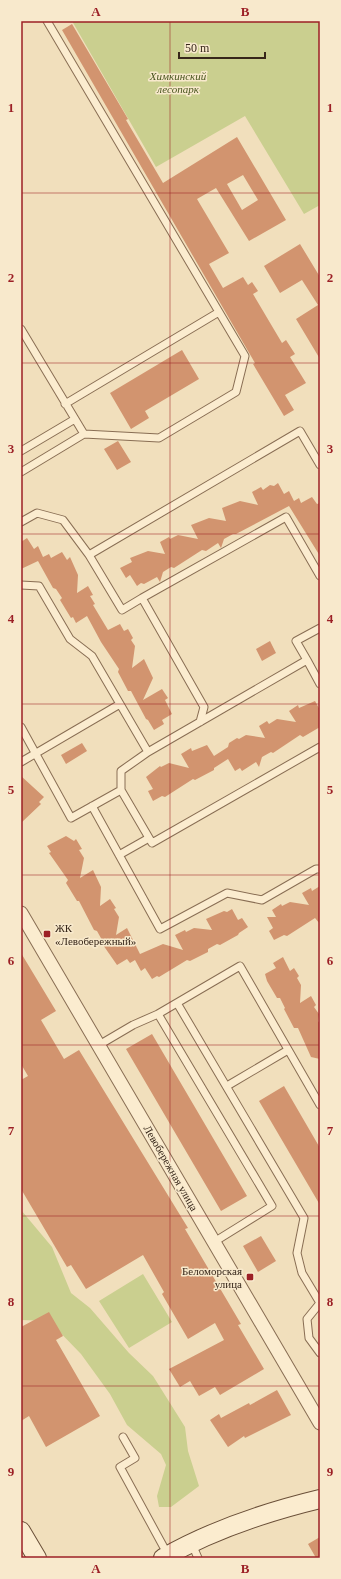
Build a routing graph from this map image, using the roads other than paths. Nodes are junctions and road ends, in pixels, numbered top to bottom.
1 (47, 21) edge
2 (219, 312) junction
3 (21, 329) edge
4 (65, 404) junction
5 (75, 419) junction
6 (84, 434) junction
7 (21, 451) edge
8 (320, 465) edge
9 (21, 472) edge
10 (21, 522) edge
11 (89, 555) junction
12 (320, 576) edge
13 (21, 584) edge
14 (142, 598) junction
15 (320, 628) edge
16 (306, 660) junction
17 (320, 684) edge
18 (120, 704) junction
19 (200, 722) junction
20 (21, 727) edge
21 (320, 747) edge
22 (148, 752) junction
23 (36, 754) junction
24 (21, 762) edge
25 (121, 790) junction
26 (92, 806) junction
27 (149, 838) junction
28 (119, 855) junction
29 (320, 869) edge
30 (21, 913) edge
31 (178, 1003) junction
32 (158, 1014) junction
33 (99, 1045) junction
34 (288, 1050) junction
35 (226, 1086) junction
36 (320, 1105) edge
37 (214, 1242) junction
38 (320, 1353) edge
39 (320, 1423) edge
40 (123, 1437) dead end
41 (320, 1499) edge
42 (21, 1531) edge
43 (195, 1551) edge
44 (166, 1557) edge
45 (37, 1558) edge

1 - 2 lane
2 - 4 lane
2 - 6 lane
3 - 4 lane
4 - 5 lane
5 - 6 lane
5 - 7 lane
6 - 9 lane
8 - 11 lane
10 - 11 lane
11 - 14 lane
12 - 14 lane
13 - 18 lane
14 - 19 lane
15 - 16 lane
16 - 17 lane
16 - 19 lane
18 - 22 lane
18 - 23 lane
19 - 22 lane
20 - 23 lane
21 - 27 lane
22 - 25 lane
23 - 24 lane
23 - 26 lane
25 - 26 lane
25 - 27 lane
26 - 28 lane
27 - 28 lane
28 - 29 lane
30 - 33 street, Левобережная улица
31 - 32 lane
31 - 34 lane
31 - 35 lane
32 - 33 lane
32 - 37 lane
33 - 37 street, Левобережная улица
34 - 35 lane
34 - 36 lane
35 - 38 lane
37 - 39 street, Левобережная улица
40 - 44 lane
41 - 43 main road
42 - 45 main road
43 - 44 main road

